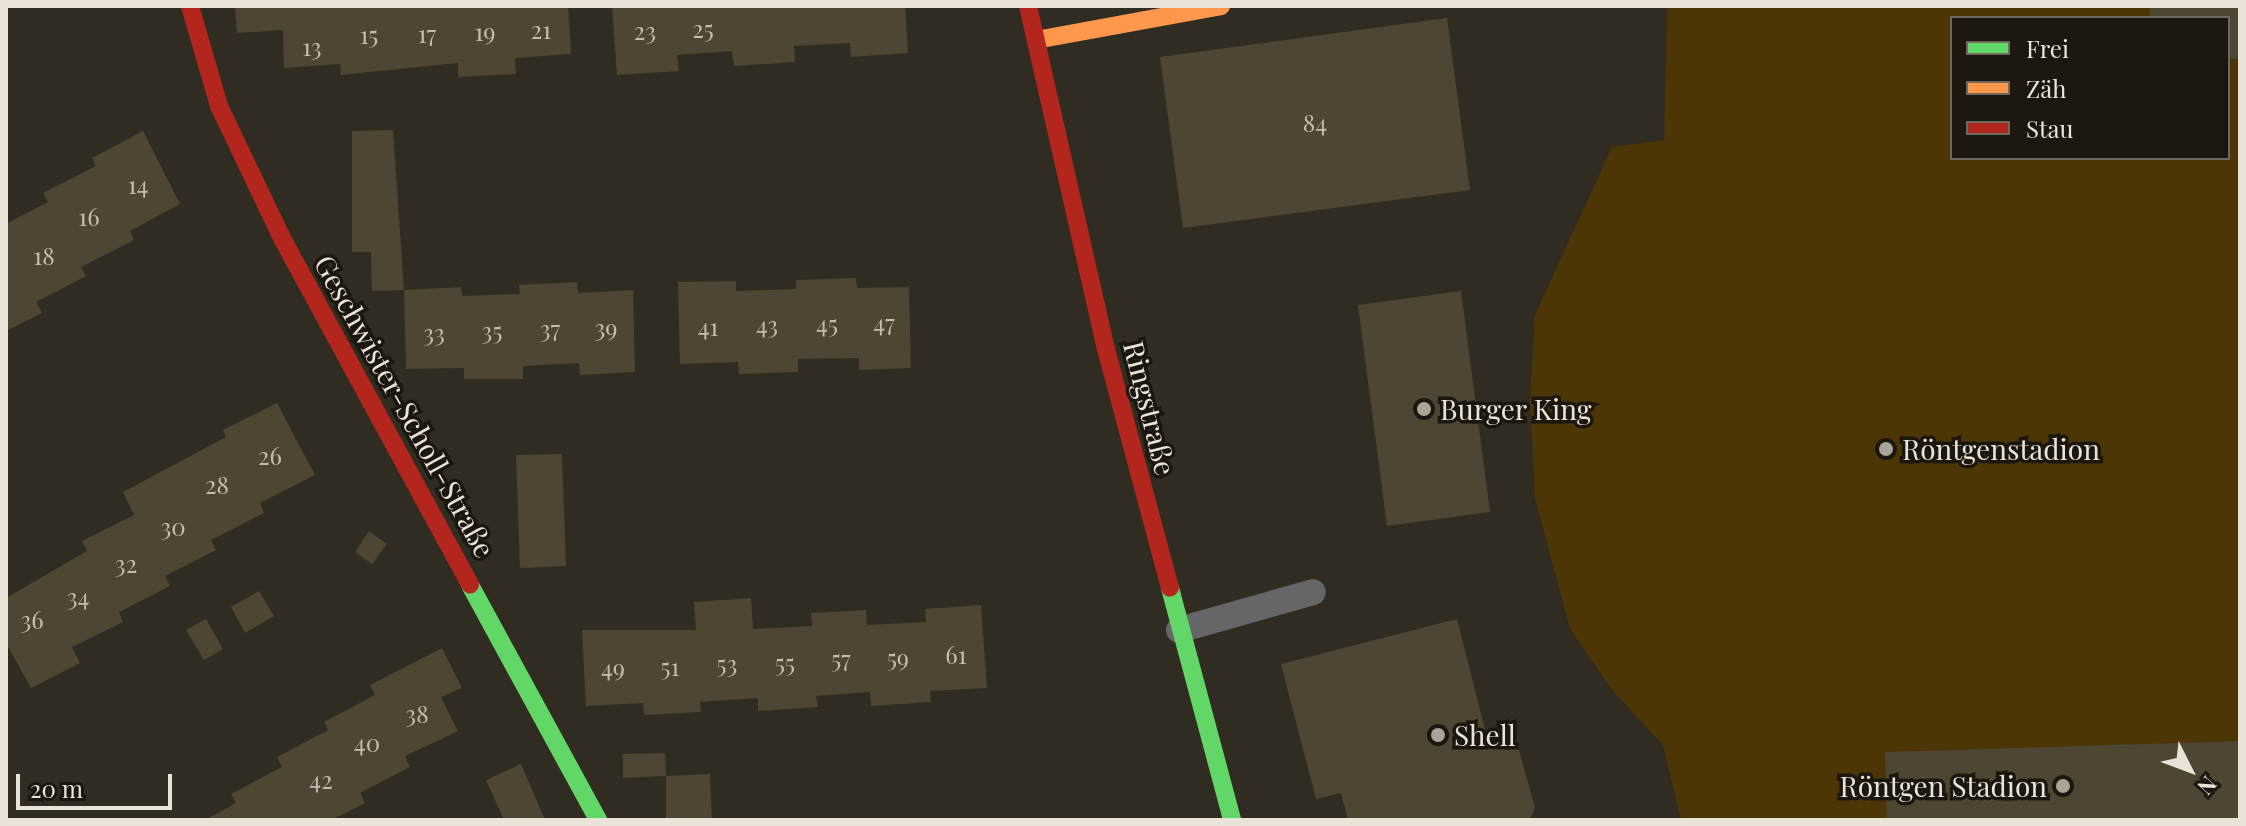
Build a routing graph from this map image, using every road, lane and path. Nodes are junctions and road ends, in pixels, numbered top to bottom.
1 (190, 6) edge
2 (1028, 6) edge
3 (1221, 6) edge
4 (1036, 40) junction
5 (1313, 592) dead end
6 (1179, 630) junction
7 (598, 820) edge
8 (1232, 820) edge

1 - 7 street, Geschwister-Scholl-Straße
2 - 4 street, Ringstraße
3 - 4 street
4 - 6 street, Ringstraße
5 - 6 lane
6 - 8 street, Ringstraße

